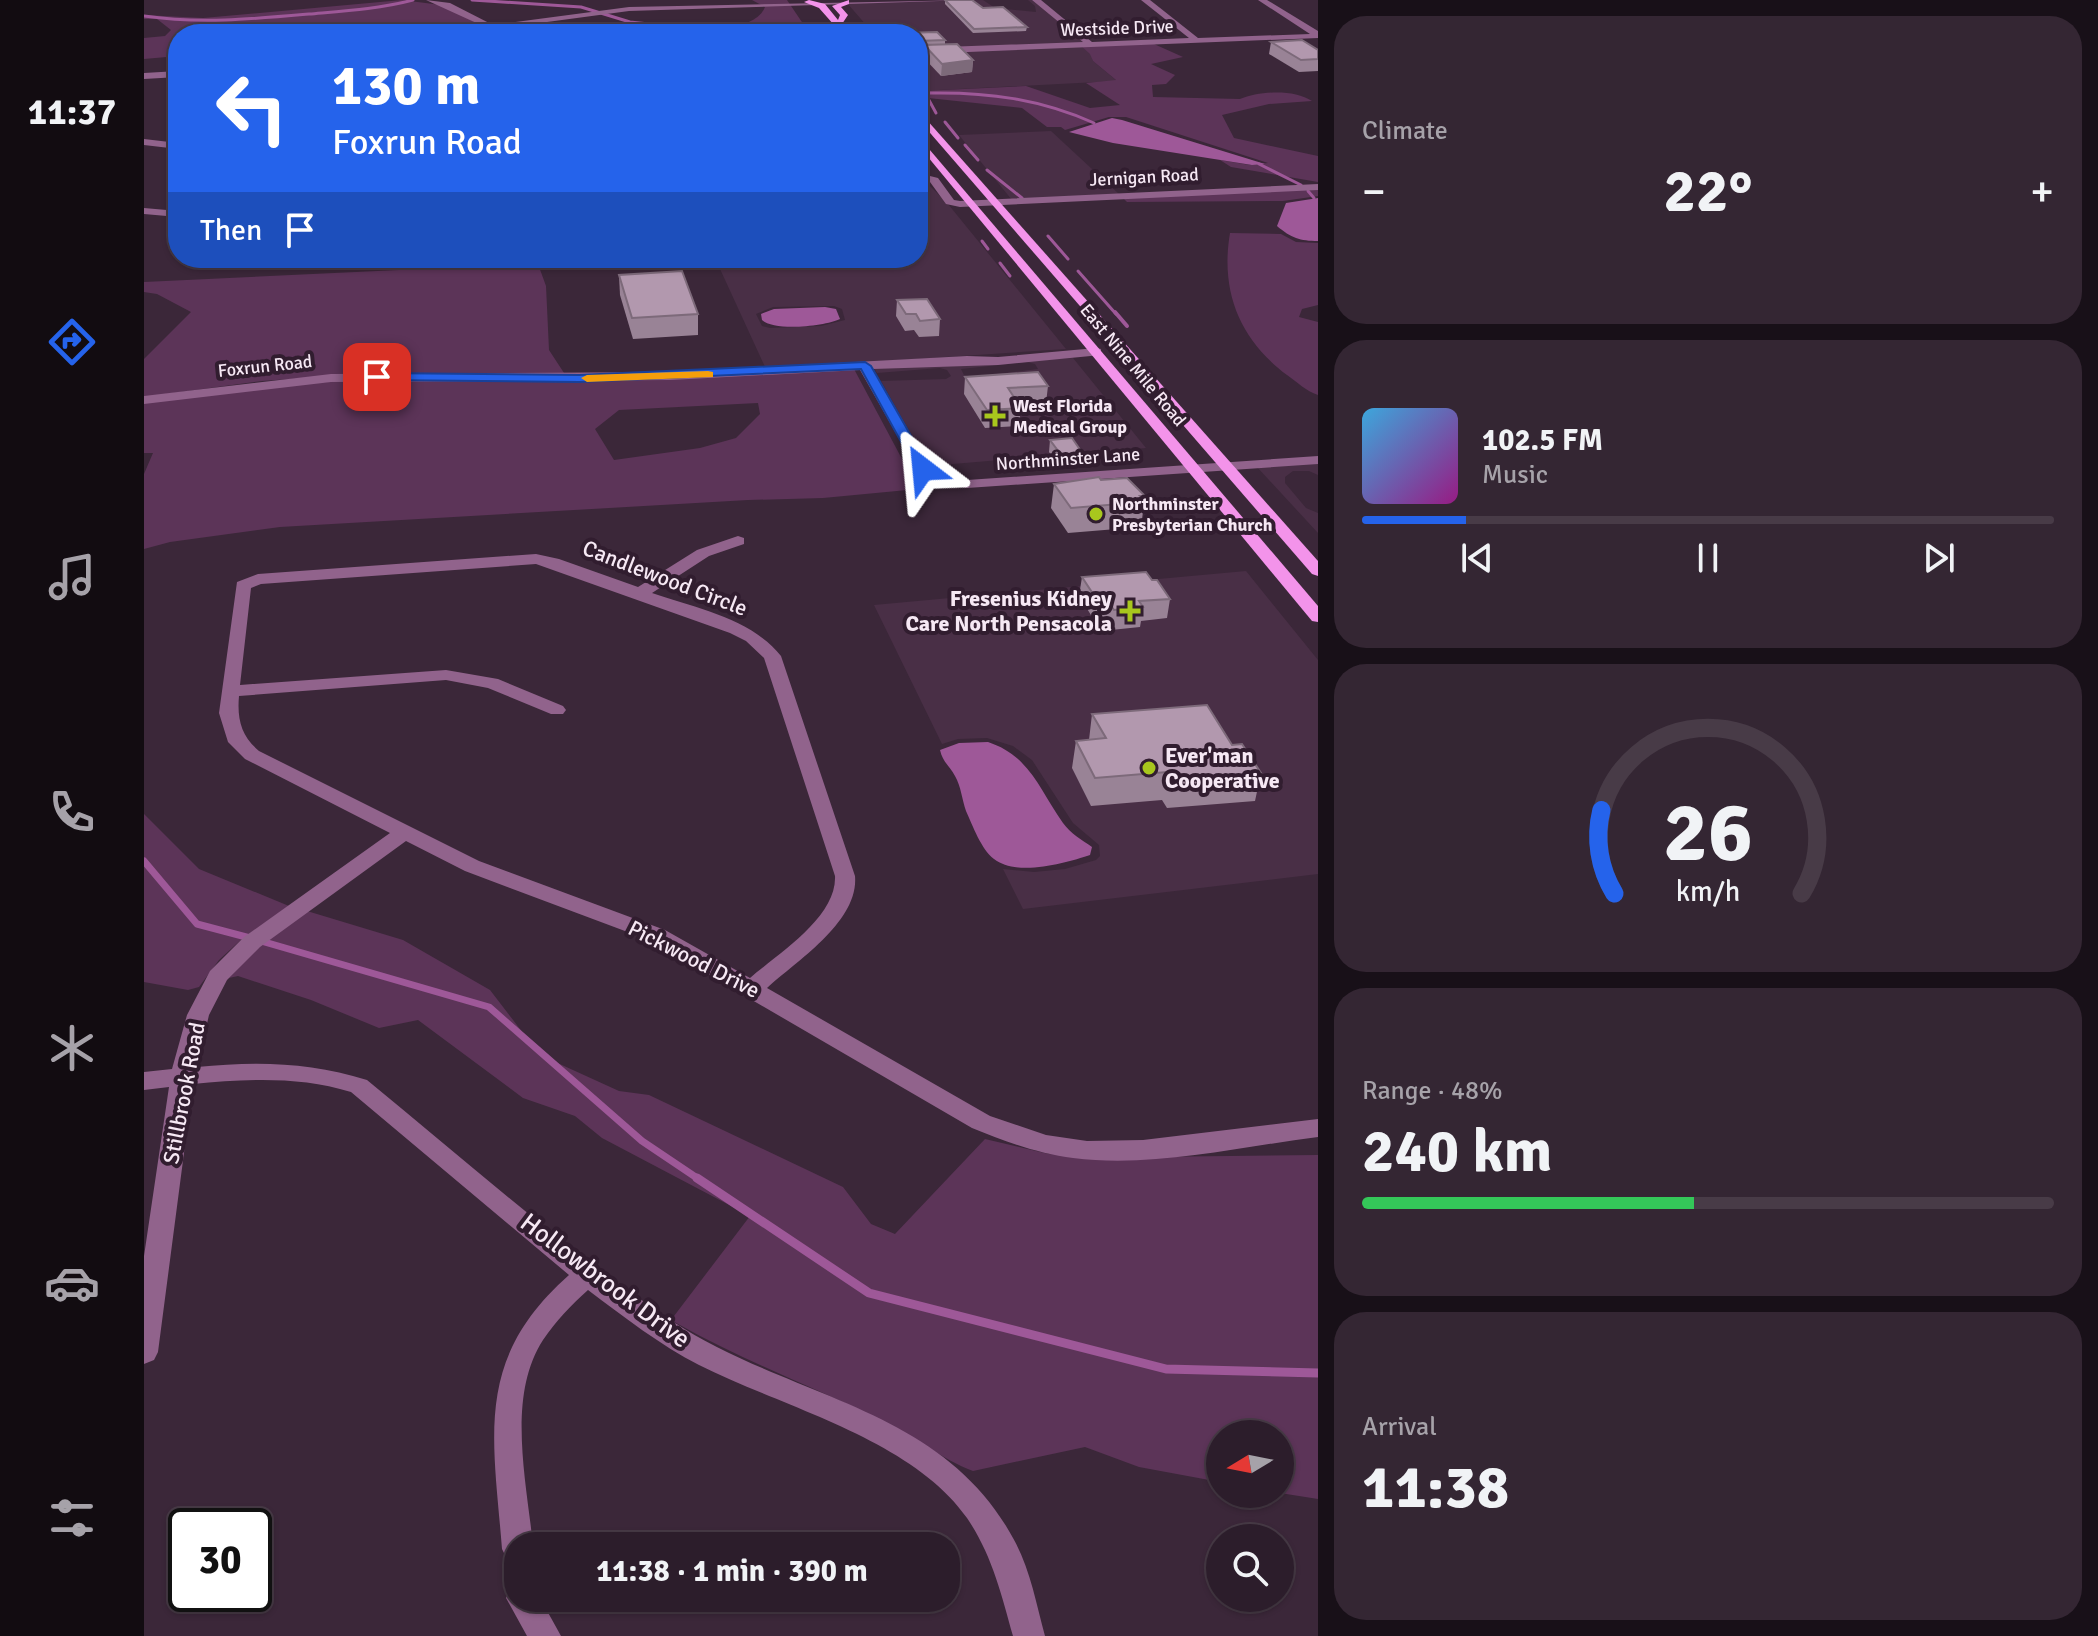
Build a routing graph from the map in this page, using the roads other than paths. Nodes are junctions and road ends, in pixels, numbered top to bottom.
1 (430, 0) edge
2 (967, 0) edge
3 (1036, 0) edge
4 (1145, 0) edge
5 (1262, 0) edge
6 (804, 1) edge
7 (824, 1) edge
8 (846, 2) junction
9 (538, 20) junction
10 (841, 22) joint
11 (485, 24) edge
12 (516, 24) edge
13 (546, 24) edge
14 (824, 24) edge
15 (839, 24) edge
16 (1318, 36) edge
17 (1197, 41) junction
18 (1091, 45) junction
19 (928, 51) edge
20 (168, 75) edge
21 (144, 76) edge
22 (928, 125) edge
23 (144, 142) edge
24 (928, 143) edge
25 (168, 145) edge
26 (928, 150) edge
27 (940, 165) junction
28 (928, 174) edge
29 (928, 182) edge
30 (1318, 187) edge
31 (1013, 202) junction
32 (996, 203) junction
33 (972, 204) junction
34 (144, 211) edge
35 (168, 213) edge
36 (1046, 261) junction
37 (1096, 352) junction
38 (865, 366) junction
39 (144, 400) edge
40 (1206, 443) junction
41 (1318, 460) edge
42 (1226, 466) junction
43 (1194, 469) junction
44 (738, 541) dead end
45 (1318, 571) edge
46 (248, 582) joint
47 (640, 593) junction
48 (1318, 617) edge
49 (233, 691) junction
50 (557, 710) dead end
51 (403, 833) junction
52 (753, 988) junction
53 (182, 1077) junction
54 (144, 1081) edge
55 (1318, 1128) edge
56 (588, 1274) junction
57 (144, 1352) edge
58 (517, 1532) edge
59 (530, 1612) edge
60 (545, 1636) edge
61 (1029, 1636) edge

1 - 11 street
2 - 8 street
3 - 18 street
4 - 17 street
5 - 16 street
6 - 7 street
6 - 9 street
6 - 14 main road
6 - 15 main road
7 - 8 street
7 - 10 main road
8 - 10 main road
9 - 12 street
9 - 13 street
16 - 17 street, Westside Drive
17 - 18 street, Westside Drive
18 - 19 street, Westside Drive
20 - 21 street
22 - 32 main road, East Nine Mile Road
23 - 25 street
24 - 32 main road
26 - 27 main road, East Nine Mile Road
27 - 28 street
27 - 33 main road, East Nine Mile Road
29 - 33 street
30 - 31 street, Jernigan Road
31 - 32 street, Jernigan Road
31 - 36 main road
32 - 33 street, Jernigan Road
32 - 36 main road, East Nine Mile Road
33 - 37 main road, East Nine Mile Road
34 - 35 street
36 - 37 main road
36 - 40 main road, East Nine Mile Road
37 - 38 street, Foxrun Road
37 - 40 main road
37 - 43 main road, East Nine Mile Road
38 - 39 street, Foxrun Road
38 - 43 street, Northminster Lane
40 - 42 main road, East Nine Mile Road
41 - 42 street, Northminster Lane
42 - 43 street, Northminster Lane
42 - 45 main road, East Nine Mile Road
43 - 48 main road, East Nine Mile Road
44 - 47 street
46 - 47 street, Candlewood Circle
46 - 49 street, Pickwood Drive
47 - 52 street, Candlewood Circle
49 - 50 street
49 - 51 street, Pickwood Drive
51 - 52 street, Pickwood Drive
51 - 53 street, Stillbrook Road
52 - 55 street, Pickwood Drive
53 - 54 street, Hollowbrook Drive
53 - 56 street, Hollowbrook Drive
53 - 57 street, Stillbrook Road
56 - 58 street
56 - 61 street, Hollowbrook Drive
59 - 60 street

